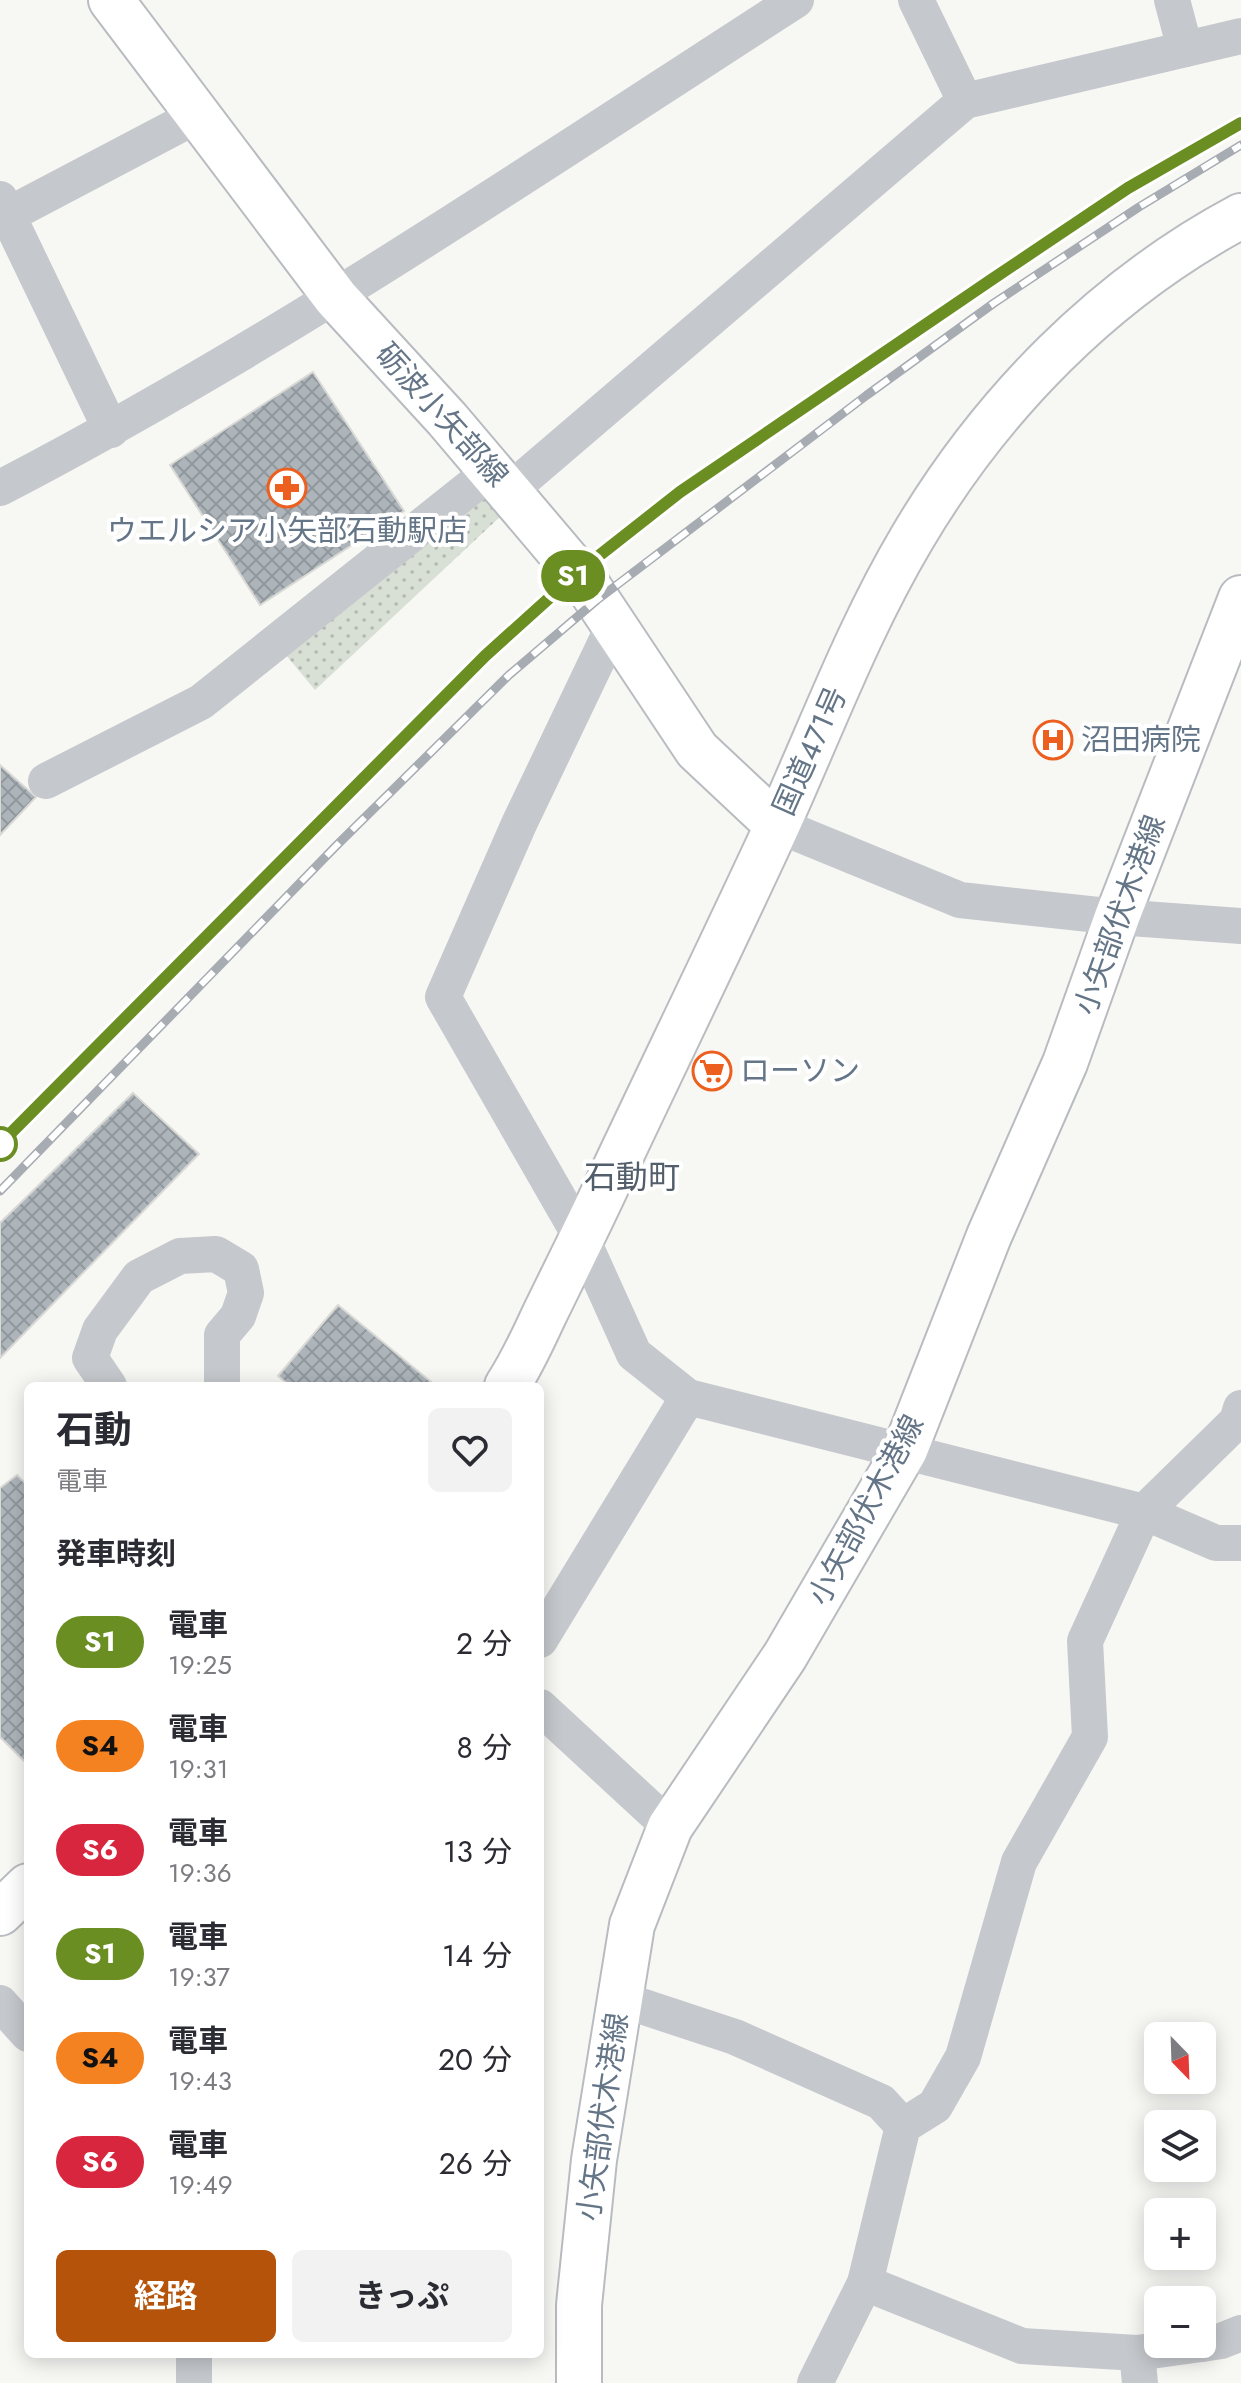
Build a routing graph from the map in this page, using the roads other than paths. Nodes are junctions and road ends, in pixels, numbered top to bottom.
1 (111, 0) edge
2 (796, 0) edge
3 (916, 0) edge
4 (1172, 0) edge
5 (1241, 36) edge
6 (1185, 49) junction
7 (965, 101) junction
8 (198, 115) junction
9 (4, 207) edge
10 (1241, 216) edge
11 (336, 298) junction
12 (111, 430) junction
13 (500, 480) junction
14 (0, 488) edge
15 (1241, 598) edge
16 (615, 623) junction
17 (46, 781) dead end
18 (777, 825) junction
19 (1117, 917) junction
20 (1241, 926) edge
21 (582, 1239) junction
22 (106, 1382) edge
23 (222, 1382) edge
24 (509, 1382) edge
25 (688, 1397) junction
26 (1241, 1408) edge
27 (905, 1450) junction
28 (1144, 1512) junction
29 (1241, 1543) edge
30 (544, 1633) edge
31 (544, 1711) edge
32 (670, 1827) junction
33 (24, 1890) edge
34 (0, 1913) edge
35 (620, 1999) junction
36 (0, 2003) edge
37 (24, 2030) edge
38 (903, 2126) junction
39 (865, 2283) junction
40 (1241, 2333) edge
41 (1216, 2342) edge
42 (194, 2358) edge
43 (1165, 2358) edge
44 (1139, 2368) edge
45 (194, 2383) edge
46 (579, 2383) edge
47 (815, 2383) edge

1 - 8 main road, 砺波小矢部線
2 - 11 street
3 - 7 street
4 - 6 street
5 - 6 street
6 - 7 street
7 - 13 street
8 - 9 street
8 - 11 main road, 砺波小矢部線
9 - 12 street
10 - 18 main road, 国道471号
11 - 12 street
11 - 13 main road, 砺波小矢部線
12 - 14 street
13 - 16 main road, 砺波小矢部線
13 - 17 street
15 - 19 main road, 小矢部伏木港線
16 - 18 main road, 砺波小矢部線
16 - 21 street
18 - 19 street
18 - 21 main road, 国道471号
19 - 20 street
19 - 27 main road, 小矢部伏木港線
21 - 24 main road, 国道471号
21 - 25 street
22 - 23 street
25 - 27 street
25 - 30 street
26 - 28 street
27 - 28 street
27 - 32 main road, 小矢部伏木港線
28 - 29 street
28 - 38 street
31 - 32 street
32 - 35 main road, 小矢部伏木港線
33 - 34 main road
35 - 38 street
35 - 46 main road, 小矢部伏木港線
36 - 37 street
38 - 39 street
39 - 44 street
39 - 47 street
40 - 41 street
42 - 45 street
43 - 44 street

